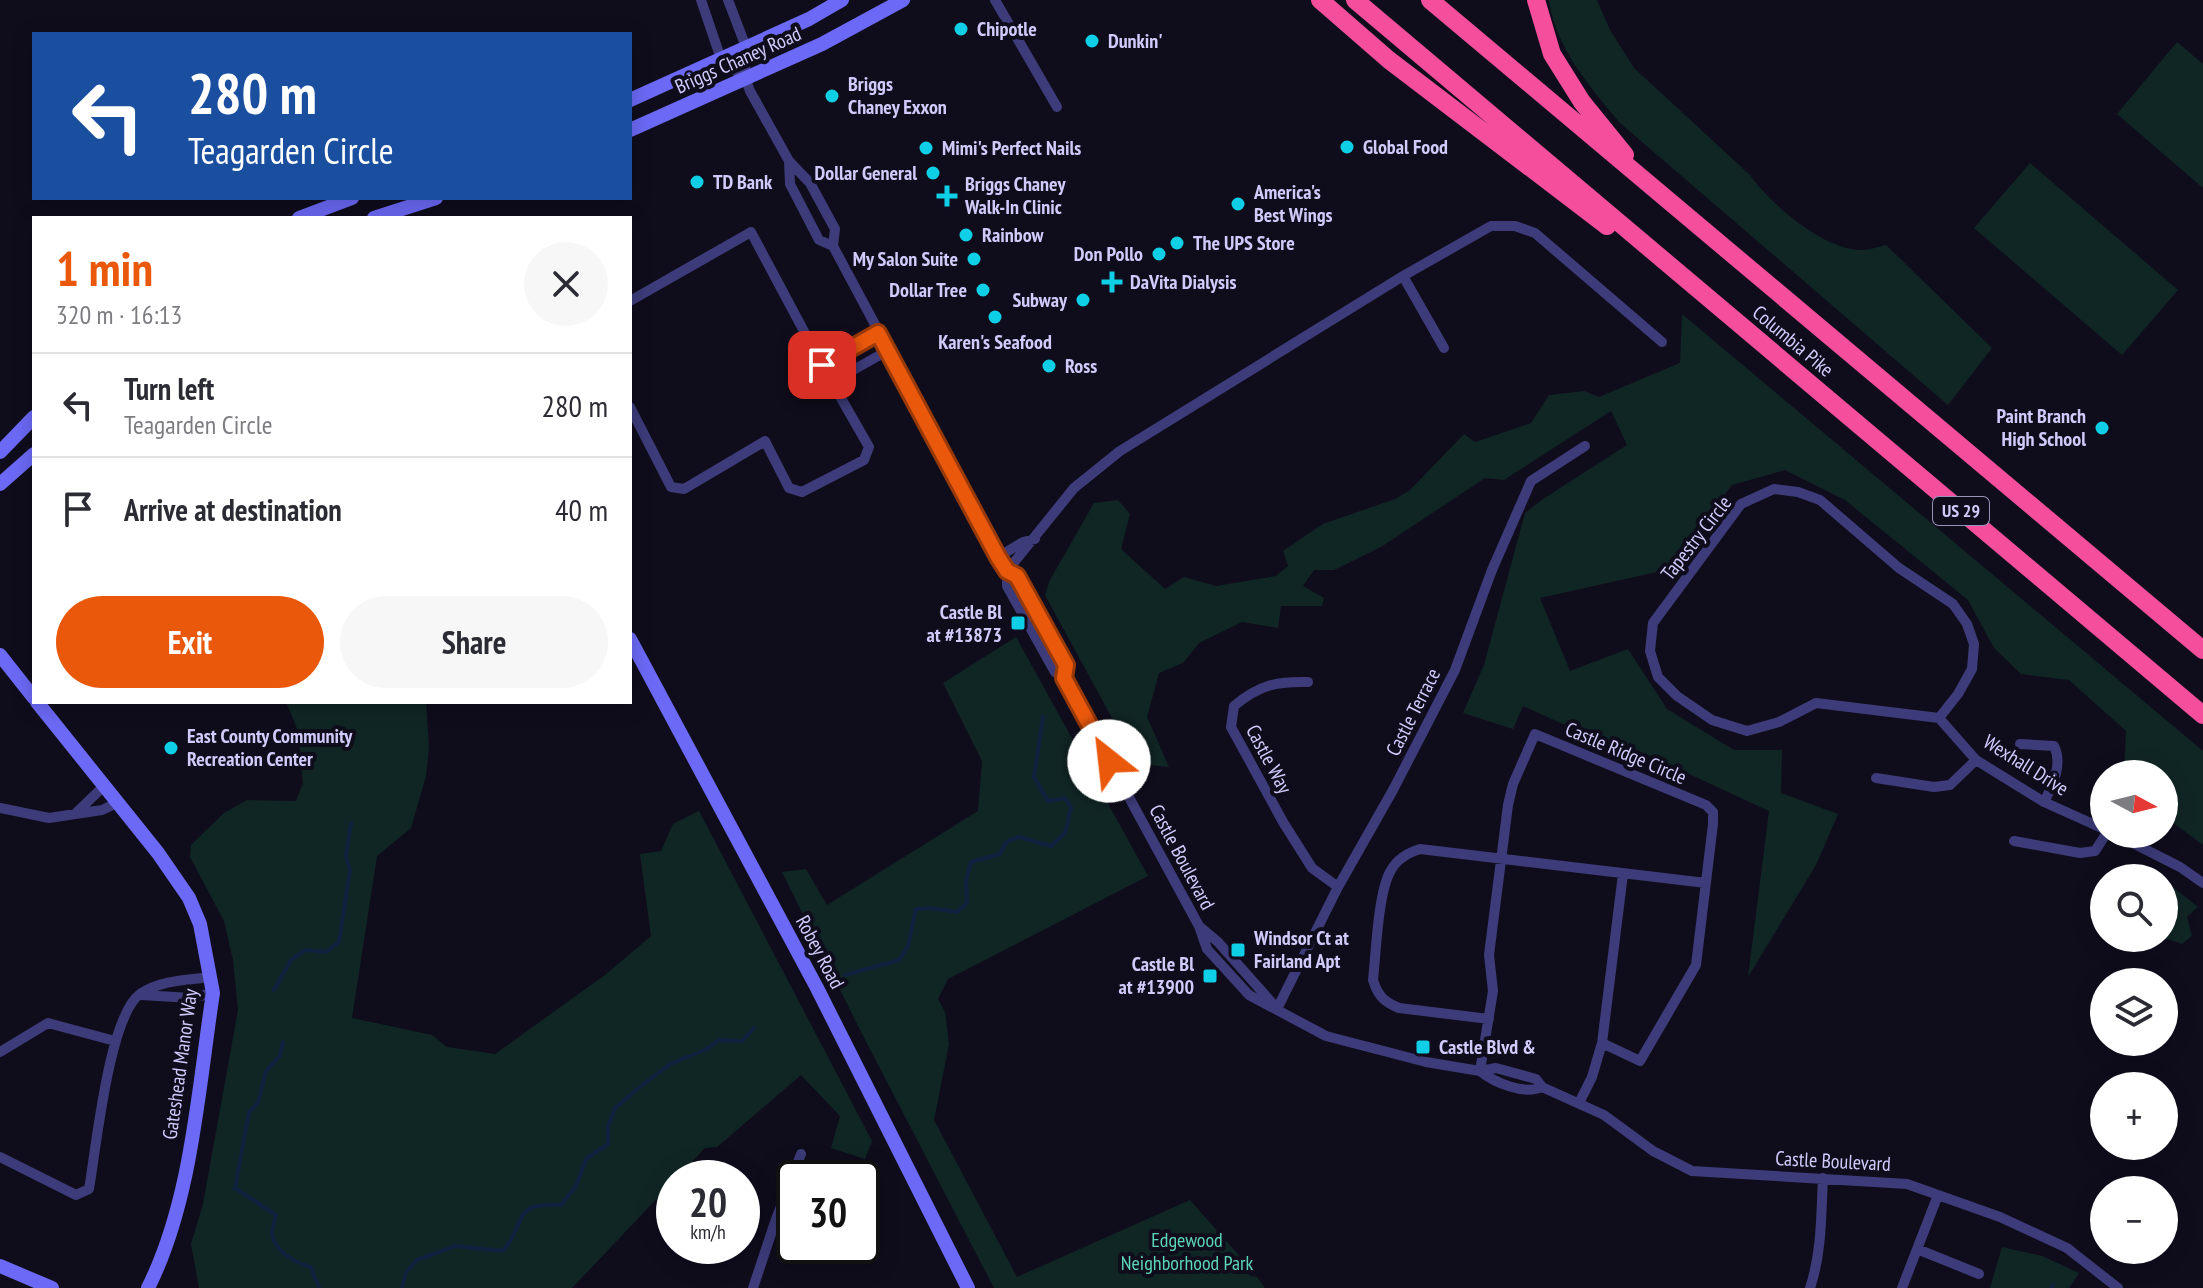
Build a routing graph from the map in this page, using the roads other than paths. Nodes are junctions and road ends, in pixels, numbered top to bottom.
1 (701, 0) edge
2 (728, 0) edge
3 (842, 0) edge
4 (903, 0) edge
5 (995, 0) edge
6 (1320, 0) edge
7 (1355, 0) edge
8 (1430, 0) edge
9 (1536, 0) edge
10 (746, 47) junction
11 (721, 59) junction
12 (745, 78) junction
13 (632, 99) edge
14 (1057, 107) dead end
15 (632, 129) edge
16 (789, 161) junction
17 (1652, 189) junction
18 (347, 200) edge
19 (429, 200) edge
20 (400, 208) edge
21 (304, 216) edge
22 (379, 216) edge
23 (833, 246) junction
24 (1403, 276) junction
25 (632, 300) edge
26 (1719, 308) junction
27 (878, 333) junction
28 (1662, 342) dead end
29 (1444, 348) dead end
30 (887, 351) junction
31 (822, 365) junction
32 (832, 382) junction
33 (632, 411) edge
34 (32, 419) edge
35 (1585, 446) dead end
36 (0, 452) edge
37 (32, 456) edge
38 (0, 484) edge
39 (1035, 539) junction
40 (998, 557) junction
41 (1007, 571) junction
42 (632, 643) edge
43 (2203, 650) edge
44 (0, 655) edge
45 (1308, 682) dead end
46 (32, 695) edge
47 (39, 704) edge
48 (2203, 715) edge
49 (1939, 718) junction
50 (2020, 744) dead end
51 (1976, 760) junction
52 (1876, 778) dead end
53 (104, 786) junction
54 (2044, 802) junction
55 (117, 803) junction
56 (0, 808) edge
57 (75, 813) junction
58 (2090, 825) edge
59 (2014, 841) dead end
60 (2097, 848) edge
61 (2143, 848) edge
62 (1501, 860) junction
63 (1623, 874) junction
64 (1706, 883) junction
65 (2203, 883) edge
66 (1338, 887) junction
67 (211, 977) junction
68 (213, 993) junction
69 (139, 995) junction
70 (1277, 1009) junction
71 (1489, 1019) junction
72 (115, 1041) junction
73 (1602, 1043) junction
74 (0, 1052) edge
75 (1480, 1071) junction
76 (1579, 1103) junction
77 (801, 1154) dead end
78 (0, 1157) edge
79 (1823, 1178) junction
80 (1938, 1195) junction
81 (1917, 1249) junction
82 (0, 1266) edge
83 (1979, 1274) dead end
84 (52, 1288) edge
85 (148, 1288) edge
86 (753, 1288) edge
87 (968, 1288) edge
88 (1810, 1288) edge
89 (1902, 1288) edge
90 (2118, 1288) edge

1 - 11 street
2 - 10 street
3 - 10 street, Briggs Chaney Road
4 - 12 street, Briggs Chaney Road
5 - 14 street
6 - 26 highway
7 - 26 highway, Columbia Pike / US 29
8 - 17 highway, Columbia Pike / US 29
9 - 17 highway
10 - 11 street, Briggs Chaney Road
10 - 12 street
11 - 12 street
11 - 13 street, Briggs Chaney Road
12 - 15 street, Briggs Chaney Road
12 - 16 street, Castle Boulevard
16 - 23 street, Castle Boulevard
16 - 23 street, Castle Boulevard
17 - 43 highway, Columbia Pike / US 29
18 - 21 street
19 - 20 street
20 - 22 street
23 - 27 street, Castle Boulevard
24 - 28 street
24 - 29 street
24 - 39 street
25 - 31 street
26 - 48 highway, Columbia Pike / US 29
27 - 30 street, Castle Boulevard
27 - 31 street
30 - 32 street
30 - 40 street, Castle Boulevard
31 - 32 street
32 - 33 street
34 - 36 street
35 - 66 street, Castle Terrace
37 - 38 street
39 - 40 street
39 - 41 street
40 - 41 street, Castle Boulevard
41 - 70 street, Castle Boulevard
42 - 87 street, Robey Road
44 - 46 street, Gateshead Manor Way
45 - 66 street, Castle Way
47 - 53 street, Gateshead Manor Way
49 - 49 street, Tapestry Circle
49 - 51 street, Wexhall Drive
50 - 54 street
51 - 52 street
51 - 54 street, Wexhall Drive
53 - 55 street, Gateshead Manor Way
53 - 57 street
54 - 58 street, Wexhall Drive
55 - 57 street
55 - 67 street, Gateshead Manor Way
56 - 57 street
59 - 60 street
61 - 65 street
62 - 63 street
62 - 64 street, Castle Ridge Circle
62 - 71 street, Castle Ridge Circle
62 - 71 street
63 - 64 street
63 - 73 street
64 - 73 street, Castle Ridge Circle
66 - 70 street, Castle Terrace
67 - 68 street, Gateshead Manor Way
67 - 69 street
68 - 69 street
68 - 85 street, Gateshead Manor Way
69 - 72 street
70 - 75 street, Castle Boulevard
71 - 75 street, Castle Ridge Circle
72 - 74 street
72 - 78 street
73 - 76 street
75 - 76 street, Castle Boulevard
76 - 79 street, Castle Boulevard
77 - 86 street
79 - 80 street, Castle Boulevard
79 - 88 street
80 - 81 street
80 - 90 street, Castle Boulevard
81 - 83 street
81 - 89 street
82 - 84 street

